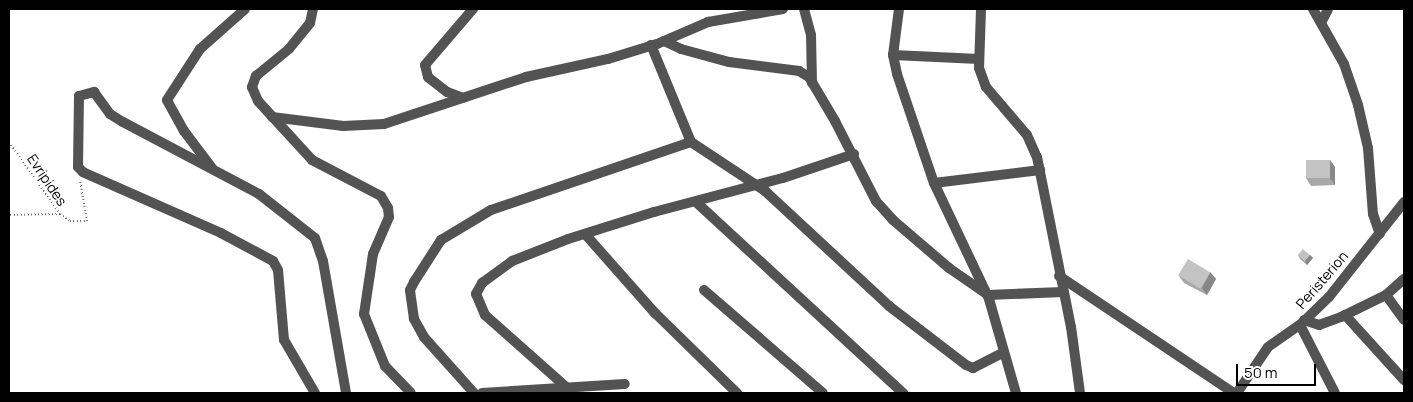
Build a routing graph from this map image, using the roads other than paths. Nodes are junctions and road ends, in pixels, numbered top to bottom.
1 (245, 9) edge
2 (314, 9) edge
3 (473, 9) edge
4 (783, 9) edge
5 (804, 9) edge
6 (899, 9) edge
7 (981, 9) edge
8 (1313, 9) edge
9 (1328, 9) edge
10 (1322, 21) junction
11 (664, 41) junction
12 (651, 45) junction
13 (893, 55) junction
14 (978, 59) junction
15 (812, 83) junction
16 (463, 98) junction
17 (272, 117) junction
18 (691, 142) junction
19 (854, 154) junction
20 (212, 168) junction
21 (1040, 170) junction
22 (934, 184) junction
23 (756, 186) junction
24 (696, 202) junction
25 (1404, 202) edge
26 (585, 234) junction
27 (1380, 234) junction
28 (1059, 276) junction
29 (1404, 279) edge
30 (704, 290) dead end
31 (1063, 292) junction
32 (988, 296) junction
33 (1386, 296) junction
34 (1345, 316) junction
35 (1404, 320) edge
36 (1302, 323) junction
37 (1003, 353) junction
38 (1404, 380) edge
39 (625, 384) dead end
40 (565, 386) junction
41 (315, 393) edge
42 (346, 393) edge
43 (411, 393) edge
44 (474, 393) edge
45 (482, 393) edge
46 (737, 393) edge
47 (823, 393) edge
48 (903, 393) edge
49 (1016, 393) edge
50 (1080, 393) edge
51 (1236, 393) edge
52 (1335, 393) edge

1 - 20 street
2 - 17 street
3 - 16 street
4 - 11 street
5 - 15 street
6 - 13 street
7 - 14 street
8 - 10 street
9 - 10 street
10 - 27 street
11 - 12 street
11 - 15 street
12 - 16 street
12 - 18 street
13 - 14 street
13 - 22 street
14 - 21 street
15 - 19 street
16 - 17 street
17 - 43 street
18 - 23 street
18 - 44 street
19 - 23 street
19 - 32 street
20 - 41 street
20 - 42 street
21 - 22 street
21 - 28 street
22 - 32 street
23 - 24 street
23 - 37 street
24 - 26 street
24 - 48 street
25 - 27 street, Peristerion
26 - 40 street
26 - 46 street
27 - 36 street, Peristerion
28 - 31 street
28 - 51 street
29 - 33 street
30 - 47 street
31 - 32 street
31 - 50 street
32 - 37 street
33 - 34 street
33 - 35 street
34 - 36 street
34 - 38 street
36 - 51 street, Peristerion
36 - 52 street
37 - 49 street
39 - 40 street
40 - 45 street

